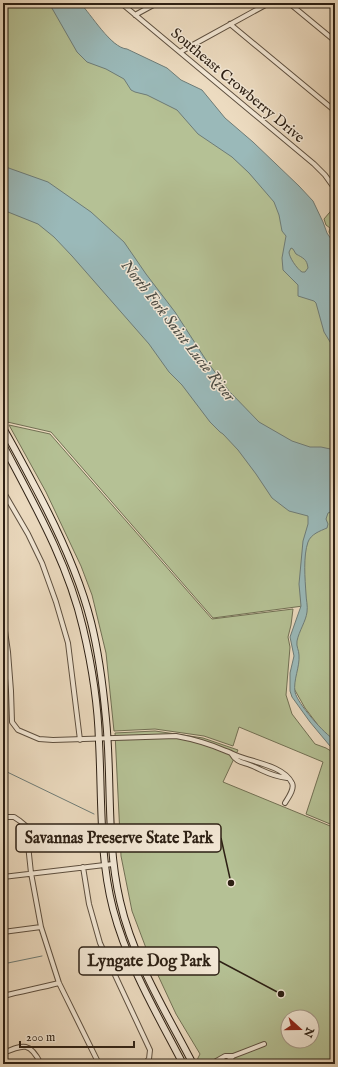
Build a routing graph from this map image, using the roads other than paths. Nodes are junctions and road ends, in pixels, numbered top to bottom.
1 (121, 3) edge
2 (157, 3) edge
3 (269, 3) edge
4 (289, 3) edge
5 (135, 15) junction
6 (230, 24) junction
7 (335, 41) edge
8 (180, 52) junction
9 (335, 111) edge
10 (334, 186) edge
11 (3, 428) edge
12 (3, 445) edge
13 (3, 491) edge
14 (3, 617) edge
15 (99, 739) junction
16 (107, 739) junction
17 (80, 740) junction
18 (231, 753) junction
19 (265, 765) junction
20 (262, 771) junction
21 (287, 778) junction
22 (285, 803) dead end
23 (3, 817) edge
24 (106, 864) junction
25 (113, 864) junction
26 (83, 867) junction
27 (31, 873) junction
28 (3, 877) edge
29 (41, 927) junction
30 (3, 932) edge
31 (59, 983) junction
32 (3, 996) edge
33 (264, 1044) dead end
34 (3, 1053) edge
35 (233, 1056) junction
36 (41, 1064) edge
37 (99, 1064) edge
38 (144, 1064) edge
39 (183, 1064) edge
40 (193, 1064) edge
41 (212, 1064) edge
42 (225, 1064) edge

1 - 5 street, Southeast Crowberry Drive
2 - 5 street
3 - 6 street
4 - 7 street
5 - 8 street, Southeast Crowberry Drive
6 - 8 street
6 - 9 street
8 - 10 street, Southeast Crowberry Drive
11 - 16 main road
12 - 15 main road
13 - 17 street
14 - 17 street
15 - 16 street
15 - 17 street
15 - 24 main road
16 - 18 street
16 - 25 main road
18 - 19 street
18 - 20 street
19 - 20 street
19 - 21 street
20 - 21 street
21 - 22 street
23 - 27 street
24 - 25 street
24 - 26 street
24 - 39 main road
25 - 40 main road
26 - 27 street
26 - 38 street
27 - 28 street
27 - 29 street
29 - 30 street
29 - 31 street
31 - 32 street
31 - 37 street
33 - 35 street
34 - 36 street
35 - 41 street
35 - 42 street

